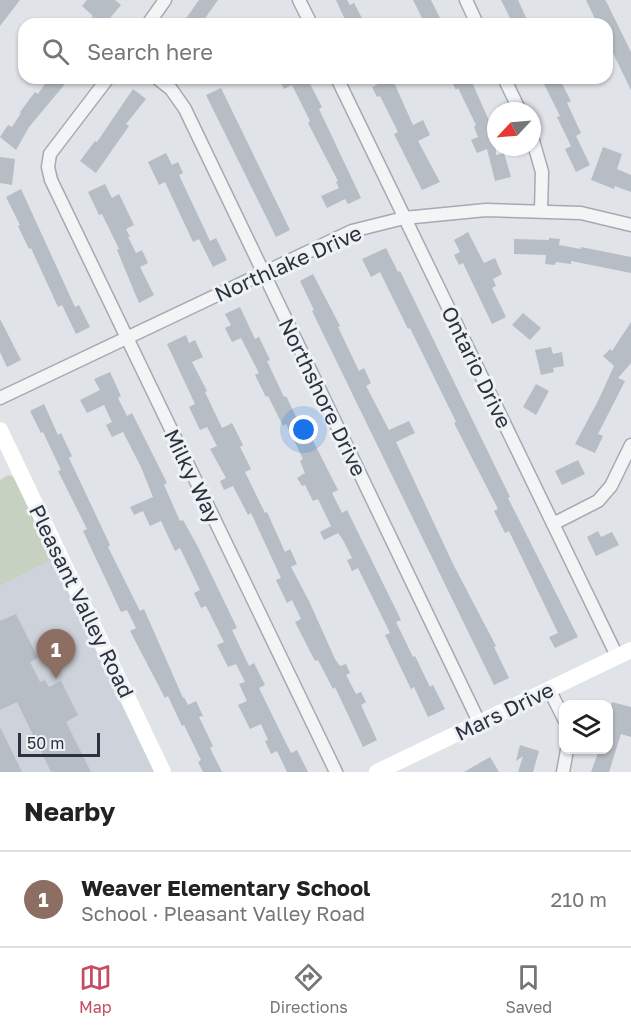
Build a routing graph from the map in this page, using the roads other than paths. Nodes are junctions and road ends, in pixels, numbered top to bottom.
1 (165, 0) edge
2 (299, 0) edge
3 (466, 0) edge
4 (152, 18) edge
5 (308, 18) edge
6 (474, 18) edge
7 (103, 84) edge
8 (165, 84) edge
9 (340, 84) edge
10 (507, 84) edge
11 (515, 102) edge
12 (538, 156) edge
13 (541, 212) junction
14 (404, 218) junction
15 (631, 225) edge
16 (262, 272) junction
17 (125, 337) junction
18 (0, 398) edge
19 (0, 430) edge
20 (631, 445) edge
21 (553, 524) junction
22 (624, 653) edge
23 (549, 689) junction
24 (559, 709) edge
25 (480, 722) junction
26 (566, 754) edge
27 (163, 772) edge
28 (336, 772) edge
29 (377, 772) edge
30 (563, 772) edge

1 - 4 street
2 - 5 street
3 - 6 street
7 - 17 street, Milky Way
8 - 16 street, Northshore Drive
9 - 14 street, Ontario Drive
10 - 11 street
12 - 13 street
13 - 14 street, Northlake Drive
13 - 15 street, Northlake Drive
14 - 16 street, Northlake Drive
14 - 21 street, Ontario Drive
16 - 17 street, Northlake Drive
16 - 25 street, Northshore Drive
17 - 18 street, Northlake Drive
17 - 28 street, Milky Way
19 - 27 street, Pleasant Valley Road
20 - 21 street
21 - 22 street, Ontario Drive
22 - 23 street, Mars Drive
23 - 24 street
23 - 25 street, Mars Drive
25 - 29 street, Mars Drive
26 - 30 street

